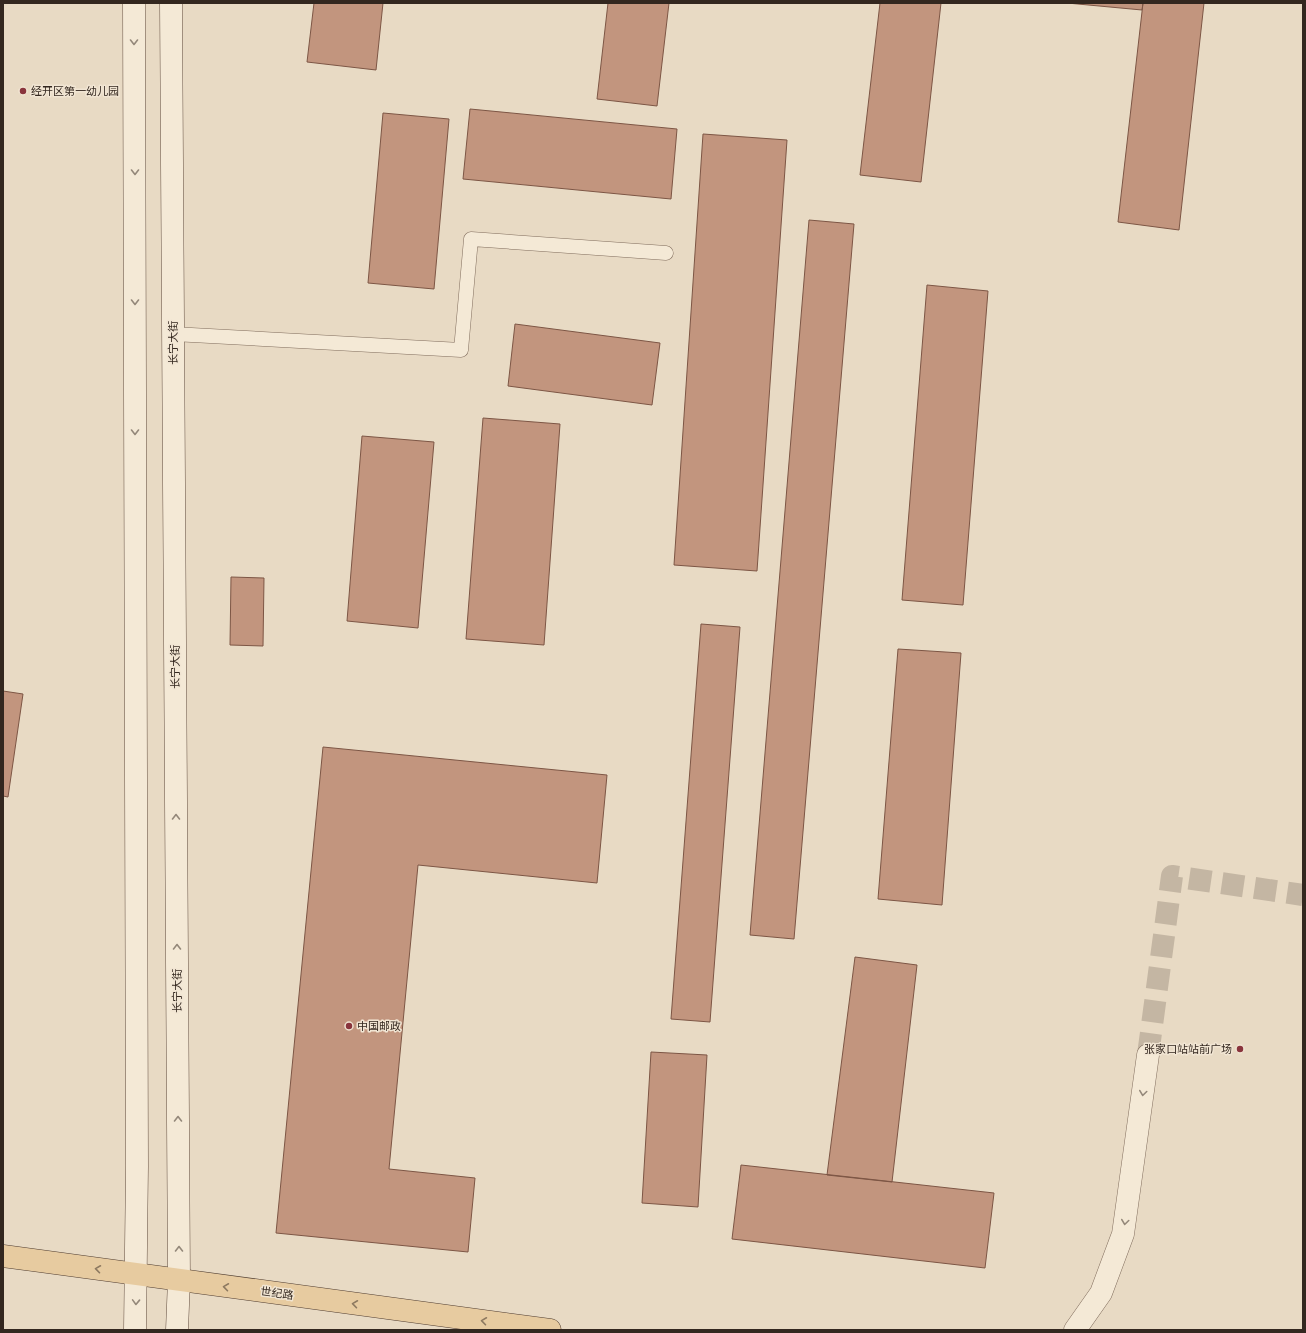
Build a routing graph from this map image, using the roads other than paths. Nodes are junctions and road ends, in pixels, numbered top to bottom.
1 (134, 3) edge
2 (171, 3) edge
3 (666, 253) dead end
4 (173, 334) junction
5 (1148, 1055) tunnel mouth
6 (3, 1256) edge
7 (137, 1274) junction
8 (179, 1280) junction
9 (135, 1330) edge
10 (177, 1330) edge
11 (550, 1330) edge
12 (1074, 1330) edge

1 -> 7 main road
2 - 4 main road, 长宁大街
3 - 4 lane
8 -> 4 main road, 长宁大街
5 -> 12 main road
7 -> 6 main road, 世纪路
7 - 8 main road, 世纪路
7 -> 9 main road
8 - 10 main road, 长宁大街
11 -> 8 main road, 世纪路

